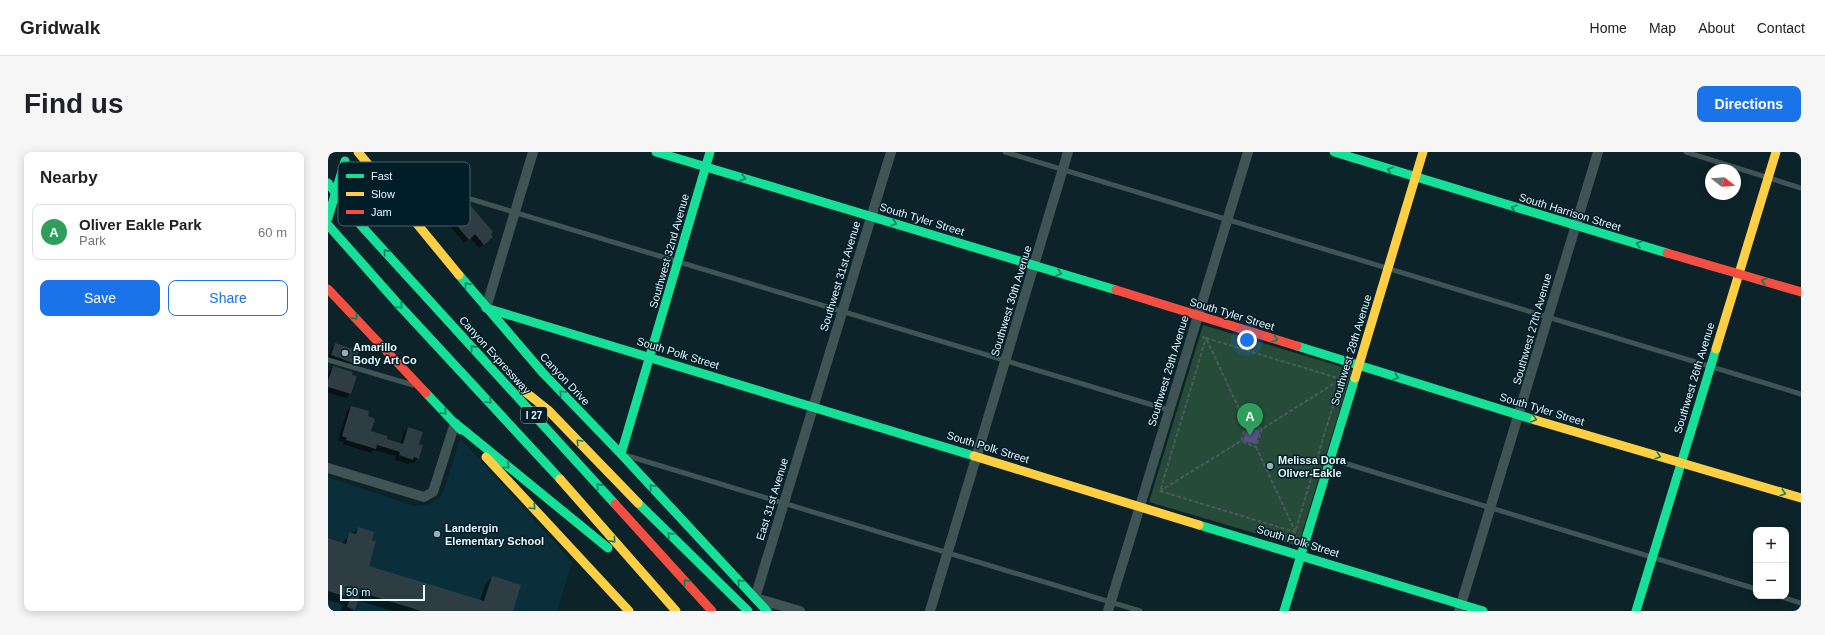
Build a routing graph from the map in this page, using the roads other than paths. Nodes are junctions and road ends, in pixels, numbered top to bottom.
1 (348, 152) edge
2 (358, 152) edge
3 (533, 152) edge
4 (656, 152) edge
5 (710, 152) edge
6 (891, 152) edge
7 (1004, 152) edge
8 (1068, 152) edge
9 (1248, 152) edge
10 (1334, 152) edge
11 (1423, 152) edge
12 (1598, 152) edge
13 (1686, 152) edge
14 (1776, 152) edge
15 (345, 162) edge
16 (366, 162) edge
17 (706, 167) junction
18 (1063, 169) junction
19 (1415, 178) junction
20 (1768, 178) junction
21 (328, 183) edge
22 (338, 184) edge
23 (1801, 188) edge
24 (338, 196) edge
25 (470, 199) edge
26 (515, 212) junction
27 (871, 216) junction
28 (328, 218) edge
29 (1226, 220) junction
30 (328, 225) edge
31 (361, 226) edge
32 (418, 226) edge
33 (1575, 226) junction
34 (678, 261) junction
35 (1034, 265) junction
36 (1388, 268) junction
37 (1740, 274) junction
38 (328, 289) edge
39 (1801, 292) edge
40 (486, 308) junction
41 (842, 312) junction
42 (1197, 316) junction
43 (1548, 316) junction
44 (650, 357) junction
45 (328, 360) edge
46 (484, 360) junction
47 (1006, 360) junction
48 (1359, 365) junction
49 (1711, 366) junction
50 (420, 387) junction
51 (1801, 394) edge
52 (812, 407) junction
53 (1169, 410) junction
54 (1519, 415) junction
55 (455, 424) junction
56 (621, 454) junction
57 (977, 456) junction
58 (1330, 458) junction
59 (1680, 462) junction
60 (328, 468) edge
61 (1801, 498) edge
62 (784, 502) junction
63 (1140, 506) junction
64 (1491, 507) junction
65 (948, 552) junction
66 (1301, 555) junction
67 (1652, 558) junction
68 (647, 580) junction
69 (1753, 588) edge
70 (755, 598) junction
71 (1788, 599) edge
72 (1801, 603) edge
73 (1110, 607) edge
74 (1460, 608) edge
75 (629, 611) edge
76 (676, 611) edge
77 (712, 611) edge
78 (748, 611) edge
79 (766, 611) edge
80 (800, 611) edge
81 (930, 611) edge
82 (1140, 611) edge
83 (1284, 611) edge
84 (1484, 611) edge
85 (1636, 611) edge

1 - 15 main road, bridge
2 - 16 main road, Canyon Drive
3 - 26 street
4 - 17 main road, South Tyler Street
5 - 17 main road, Southwest 32nd Avenue
6 - 27 street, Southwest 31st Avenue
7 - 18 lane
8 - 18 street, Southwest 30th Avenue
9 - 29 street, Southwest 29th Avenue
19 -> 10 main road, South Harrison Street
11 - 19 main road, Southwest 28th Avenue
12 - 33 street, Southwest 27th Avenue
13 - 20 lane
14 - 20 main road, Southwest 26th Avenue
17 -> 27 main road, South Tyler Street
17 - 34 main road, Southwest 32nd Avenue
18 - 29 lane
18 - 35 street, Southwest 30th Avenue
33 -> 19 main road, South Harrison Street
19 - 36 main road, Southwest 28th Avenue
20 - 23 lane
20 - 37 main road, Southwest 26th Avenue
24 -> 21 main road, Canyon Expressway / I 27
22 - 28 main road, bridge
25 - 26 lane
26 - 34 lane
26 - 40 street
27 -> 35 main road, South Tyler Street
27 - 41 street, Southwest 31st Avenue
29 - 36 lane
29 - 42 street, Southwest 29th Avenue
30 -> 68 main road, I 27
46 -> 31 main road, Canyon Expressway / I 27
40 -> 32 main road, Canyon Drive
37 -> 33 main road, South Harrison Street
33 - 43 street, Southwest 27th Avenue
34 - 41 lane
34 - 44 main road, Southwest 32nd Avenue
35 -> 42 main road, South Tyler Street
35 - 47 street, Southwest 30th Avenue
36 - 43 lane
36 - 48 main road, Southwest 28th Avenue
39 -> 37 main road, South Harrison Street
37 - 49 main road, Southwest 26th Avenue
38 -> 50 main road
40 - 44 main road, South Polk Street
56 -> 40 main road, Canyon Drive
41 - 47 lane
41 - 52 street, Southwest 31st Avenue
42 -> 48 main road, South Tyler Street
42 - 53 street, Southwest 29th Avenue
43 - 49 lane
43 - 54 street, Southwest 27th Avenue
44 - 52 main road, South Polk Street
44 - 56 main road, Southwest 32nd Avenue
45 - 50 lane
77 -> 46 main road, Canyon Expressway / I 27
78 -> 46 main road
47 - 53 lane
47 - 57 street, Southwest 30th Avenue
48 -> 54 main road, South Tyler Street
48 - 58 main road, Southwest 28th Avenue
49 - 51 lane
49 - 59 main road, Southwest 26th Avenue
50 -> 55 main road
52 - 57 main road, South Polk Street
52 - 62 street, East 31st Avenue
53 - 63 street, Southwest 29th Avenue
54 -> 59 main road, South Tyler Street
54 - 64 street, Southwest 27th Avenue
55 - 60 street
55 -> 68 main road
55 -> 75 main road
56 - 62 lane
70 -> 56 main road, Canyon Drive
57 - 63 main road, South Polk Street
57 - 65 street, Southwest 30th Avenue
58 - 64 lane
58 - 66 main road, Southwest 28th Avenue
59 -> 61 main road, South Tyler Street
59 - 67 main road, Southwest 26th Avenue
62 - 65 lane
62 - 70 street, East 31st Avenue
63 - 66 main road, South Polk Street
63 - 73 street, Southwest 29th Avenue
64 - 67 lane
64 - 74 street, Southwest 27th Avenue
65 - 73 lane
65 - 81 street, Southwest 30th Avenue
66 - 74 main road, South Polk Street
66 - 83 main road, Southwest 28th Avenue
67 - 69 lane
67 - 85 main road, Southwest 26th Avenue
68 - 76 main road, I 27
70 - 79 main road, Canyon Drive
70 - 80 street
71 - 72 lane
73 - 82 lane
74 - 84 main road, South Polk Street

